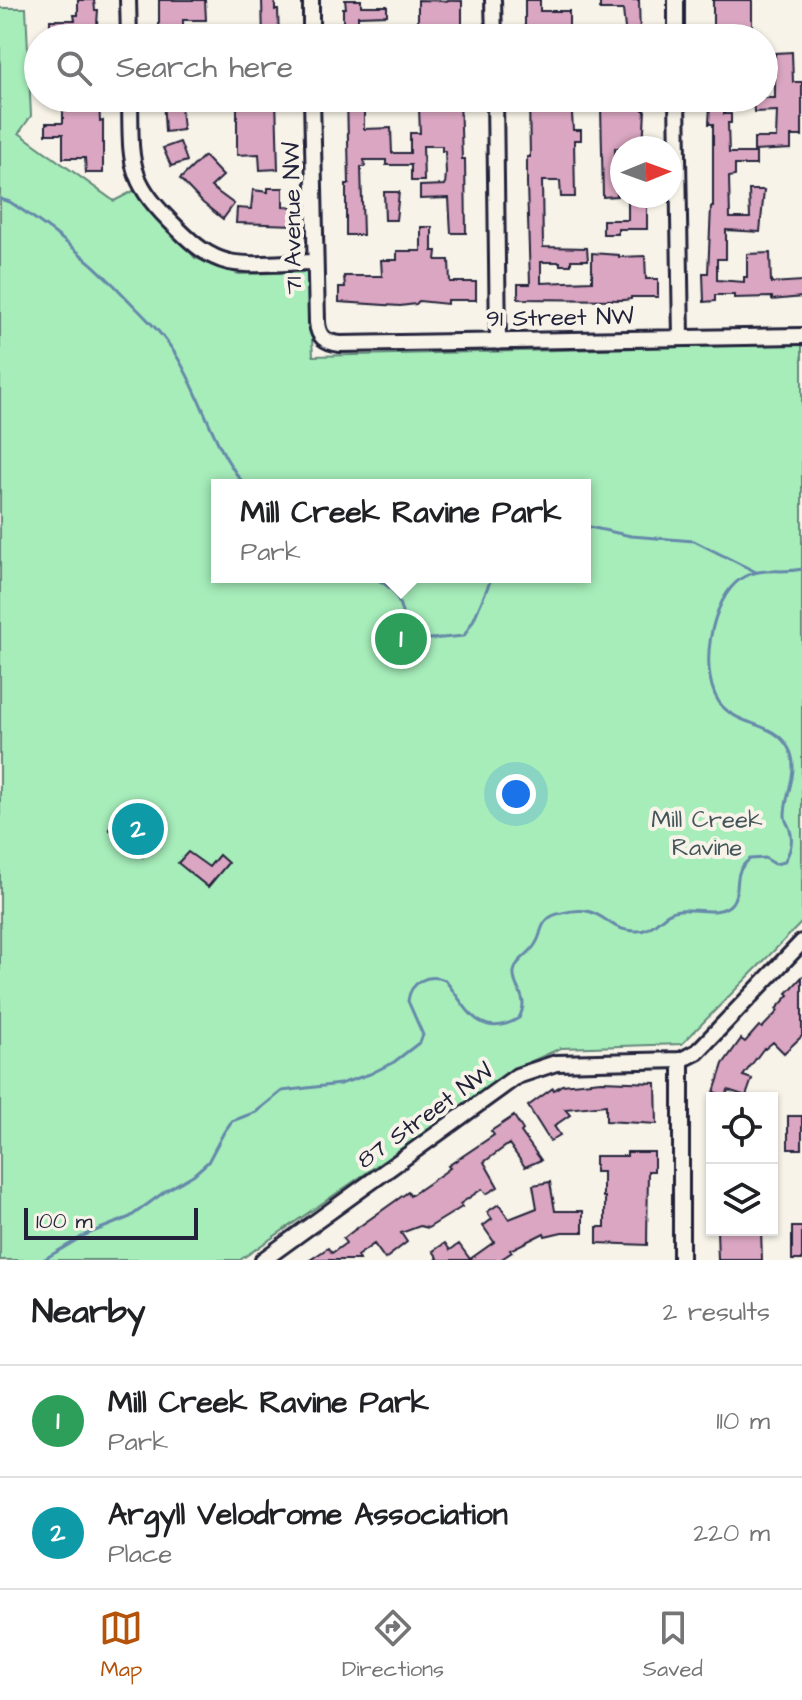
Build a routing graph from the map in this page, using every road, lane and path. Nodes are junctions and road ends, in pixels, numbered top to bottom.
1 (128, 0) edge
2 (311, 0) edge
3 (493, 0) edge
4 (676, 0) edge
5 (129, 24) edge
6 (311, 24) edge
7 (494, 24) edge
8 (676, 24) edge
9 (130, 112) edge
10 (312, 112) edge
11 (495, 112) edge
12 (677, 112) edge
13 (315, 262) junction
14 (802, 336) edge
15 (321, 337) joint
16 (681, 337) junction
17 (498, 342) junction
18 (802, 942) edge
19 (681, 1060) junction
20 (263, 1260) edge
21 (681, 1260) edge

1 - 5 street
2 - 6 street
3 - 7 street
4 - 8 street
9 - 13 street
10 - 13 street, 71 Avenue NW
11 - 17 street
12 - 16 street
13 - 15 street, 71 Avenue NW
14 - 16 street, 91 Street NW
15 - 17 street, 91 Street NW
16 - 17 street, 91 Street NW
18 - 19 street
19 - 20 street, 87 Street NW
19 - 21 street

